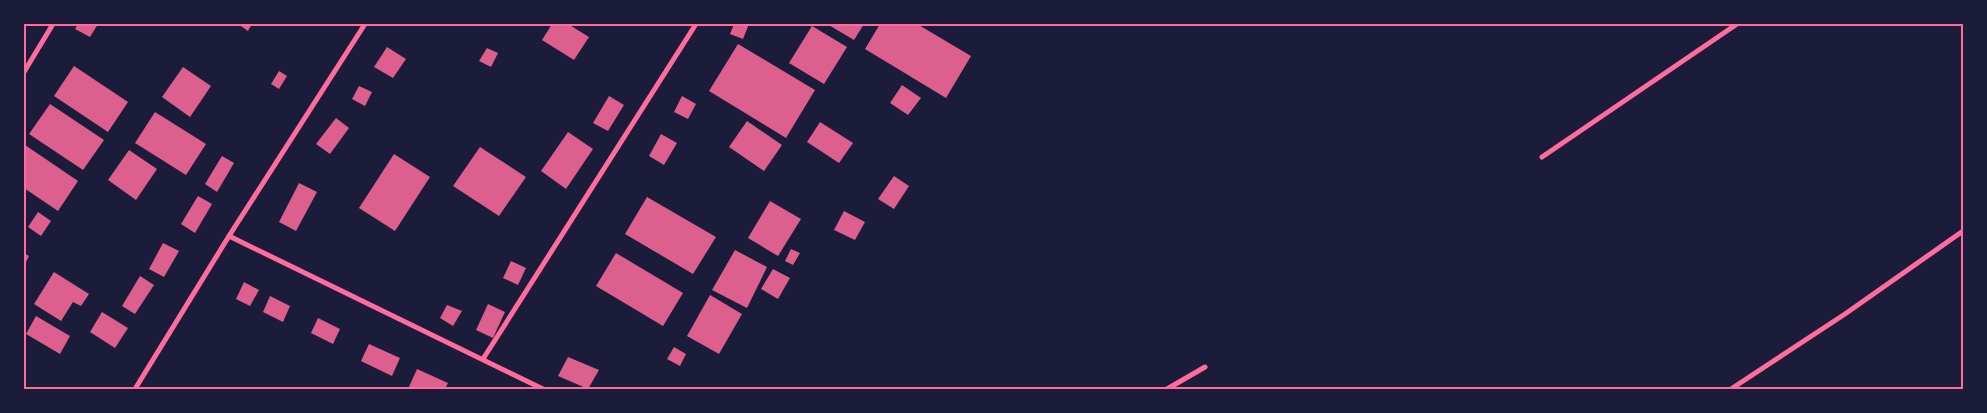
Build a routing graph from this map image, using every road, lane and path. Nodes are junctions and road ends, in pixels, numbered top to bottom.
1 (54, 24) edge
2 (365, 24) edge
3 (696, 24) edge
4 (1736, 24) edge
5 (24, 72) edge
6 (1542, 157) dead end
7 (1963, 231) edge
8 (229, 236) junction
9 (483, 359) junction
10 (1205, 367) dead end
11 (134, 389) edge
12 (543, 389) edge
13 (1167, 389) edge
14 (1731, 389) edge

1 - 5 street
2 - 8 street
3 - 9 street
4 - 6 street
7 - 14 street
8 - 9 street
8 - 11 street
9 - 12 street
10 - 13 street

